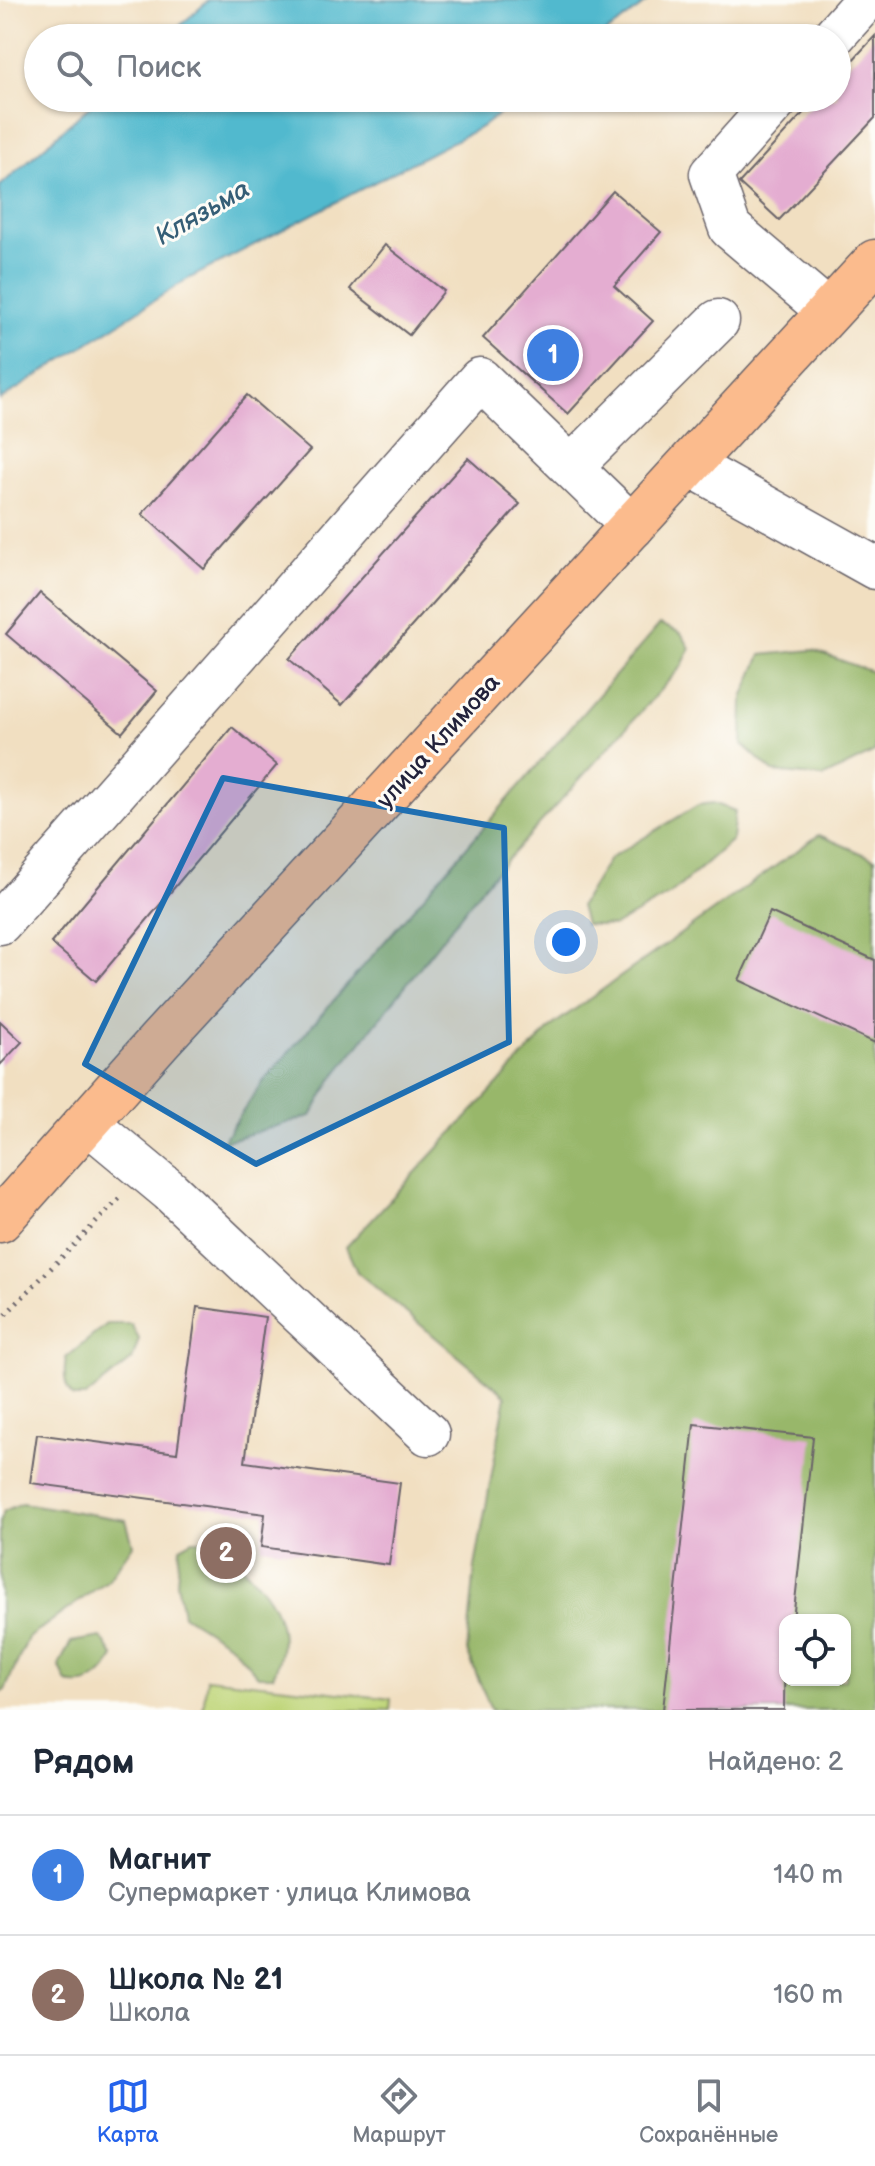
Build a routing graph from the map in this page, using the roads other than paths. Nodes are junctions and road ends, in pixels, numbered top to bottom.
1 (866, 0) edge
2 (845, 24) edge
3 (766, 112) edge
4 (875, 262) edge
5 (829, 312) junction
6 (718, 321) dead end
7 (690, 465) junction
8 (571, 467) junction
9 (633, 527) junction
10 (875, 568) edge
11 (0, 923) edge
12 (88, 1123) junction
13 (0, 1220) edge
14 (428, 1434) dead end

1 - 2 lane
3 - 5 lane
4 - 5 main road, улица Климова
5 - 7 main road, улица Климова
6 - 8 lane
7 - 9 main road, улица Климова
7 - 10 lane
8 - 9 lane
8 - 11 lane
9 - 12 main road, улица Климова
12 - 13 main road, улица Климова
12 - 14 lane

